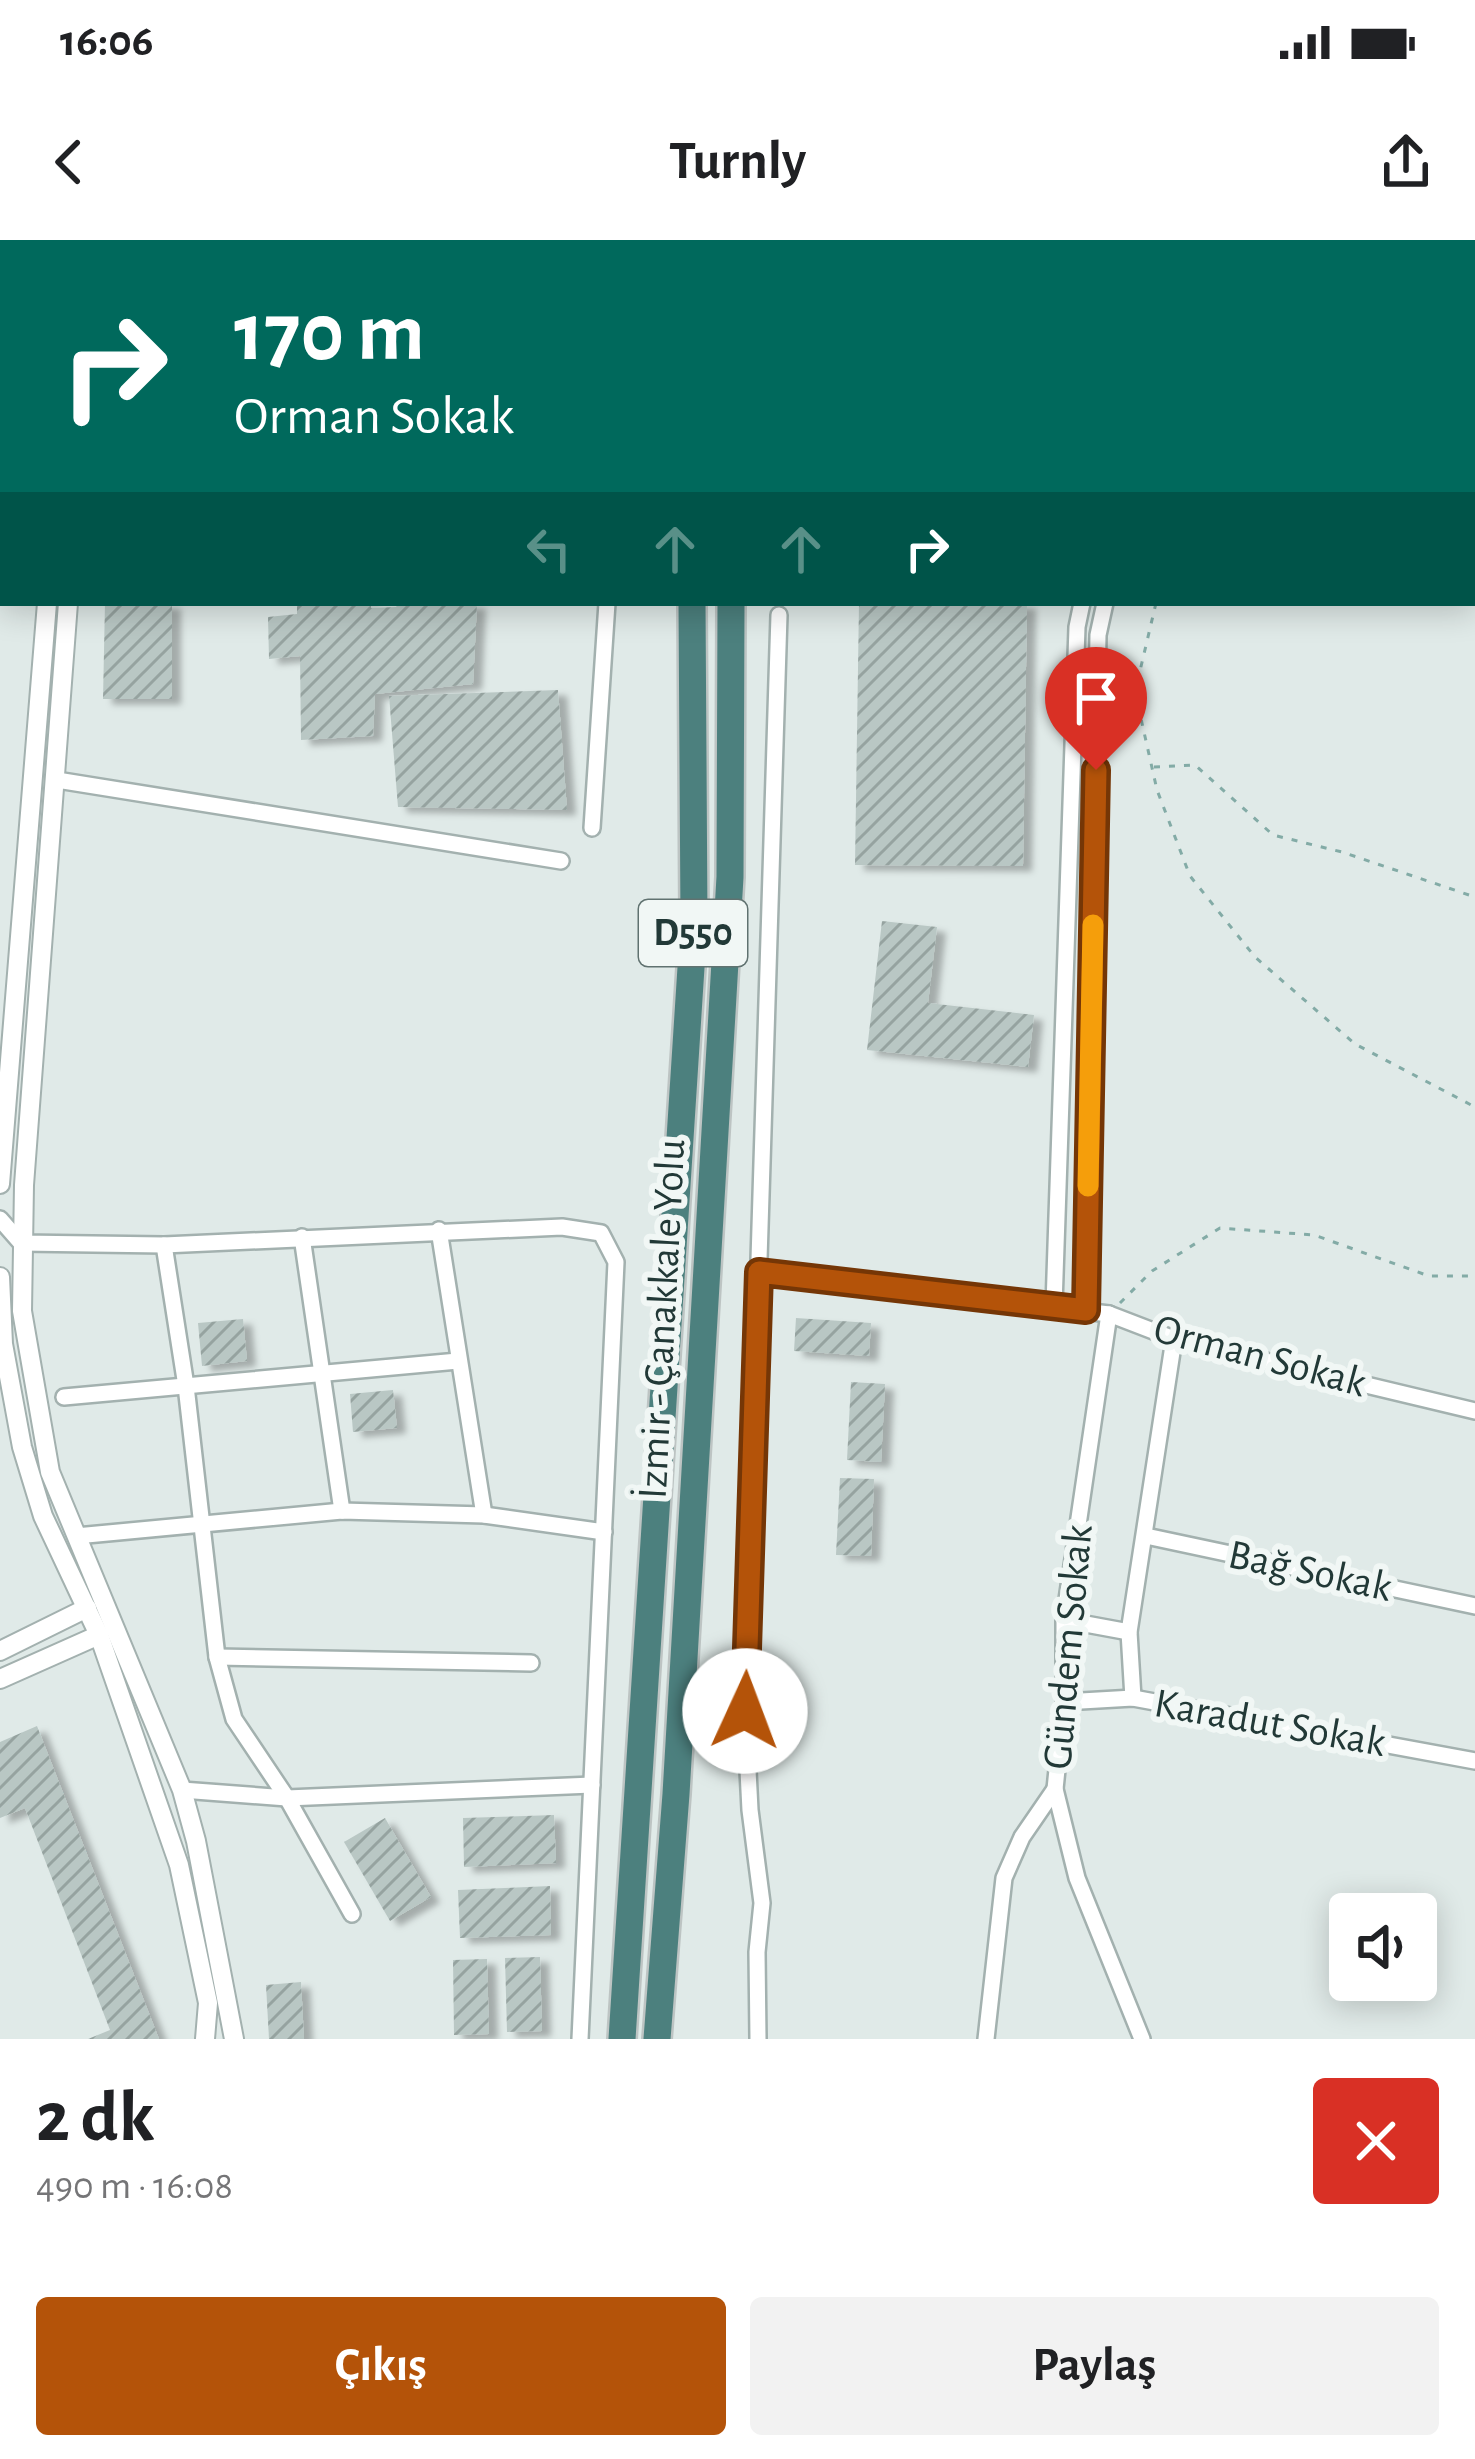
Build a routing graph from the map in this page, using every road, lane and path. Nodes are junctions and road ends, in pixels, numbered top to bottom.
1 (47, 606) edge
2 (68, 606) edge
3 (608, 606) edge
4 (692, 606) edge
5 (731, 606) edge
6 (1081, 606) edge
7 (1104, 606) edge
8 (1155, 606) edge
9 (778, 615) dead end
10 (1152, 767) junction
11 (57, 780) junction
12 (592, 829) dead end
13 (561, 861) dead end
14 (1475, 897) edge
15 (1475, 1108) edge
16 (0, 1184) edge
17 (0, 1219) edge
18 (439, 1230) junction
19 (302, 1237) junction
20 (21, 1244) junction
21 (164, 1245) junction
22 (759, 1272) junction
23 (1475, 1276) edge
24 (0, 1277) edge
25 (1054, 1305) junction
26 (1086, 1310) junction
27 (1109, 1314) junction
28 (1174, 1339) junction
29 (458, 1361) junction
30 (322, 1376) junction
31 (187, 1386) junction
32 (5, 1394) edge
33 (64, 1397) dead end
34 (1475, 1411) edge
35 (342, 1511) junction
36 (484, 1515) junction
37 (204, 1522) junction
38 (604, 1532) junction
39 (76, 1536) junction
40 (1146, 1536) junction
41 (1475, 1606) edge
42 (87, 1608) junction
43 (1064, 1620) junction
44 (1129, 1632) junction
45 (99, 1634) junction
46 (0, 1651) edge
47 (218, 1657) junction
48 (530, 1663) dead end
49 (0, 1679) edge
50 (1133, 1698) junction
51 (1064, 1702) junction
52 (1475, 1761) edge
53 (592, 1786) junction
54 (1055, 1789) junction
55 (182, 1790) junction
56 (287, 1798) junction
57 (352, 1914) dead end
58 (205, 2039) edge
59 (234, 2039) edge
60 (580, 2039) edge
61 (622, 2039) edge
62 (657, 2039) edge
63 (758, 2039) edge
64 (986, 2039) edge
65 (1142, 2039) edge

1 - 16 street
2 - 11 street
3 - 12 street
4 - 61 highway, İzmir - Çanakkale Yolu / D550
5 - 62 highway, İzmir - Çanakkale Yolu / D550
6 - 25 street
7 - 26 street
8 - 10 path
9 - 22 street
10 - 14 path
10 - 15 path
11 - 13 street
11 - 20 street
17 - 20 street
18 - 19 street
18 - 29 street
18 - 38 street
19 - 21 street
19 - 30 street
20 - 21 street
20 - 39 street
21 - 31 street
22 - 25 street, Orman Sokak
22 - 63 street
23 - 27 path
24 - 32 street
25 - 26 street, Orman Sokak
26 - 27 street, Orman Sokak
27 - 28 street, Orman Sokak
27 - 43 street, Gündem Sokak
28 - 34 street, Orman Sokak
28 - 40 street
29 - 30 street
29 - 36 street
30 - 31 street
30 - 35 street
31 - 33 street
31 - 37 street
32 - 42 street
35 - 36 street
35 - 37 street
36 - 38 street
37 - 39 street
37 - 47 street
38 - 53 street
39 - 55 street
40 - 41 street, Bağ Sokak
40 - 44 street
42 - 45 street
42 - 46 street
43 - 44 street
43 - 51 street, Gündem Sokak
44 - 50 street
45 - 49 street
45 - 58 street
47 - 48 street
47 - 56 street
50 - 51 street, Karadut Sokak
50 - 52 street, Karadut Sokak
51 - 54 street, Gündem Sokak
53 - 56 street
53 - 60 street
54 - 64 street
54 - 65 street, Gündem Sokak
55 - 56 street
55 - 59 street
56 - 57 street

